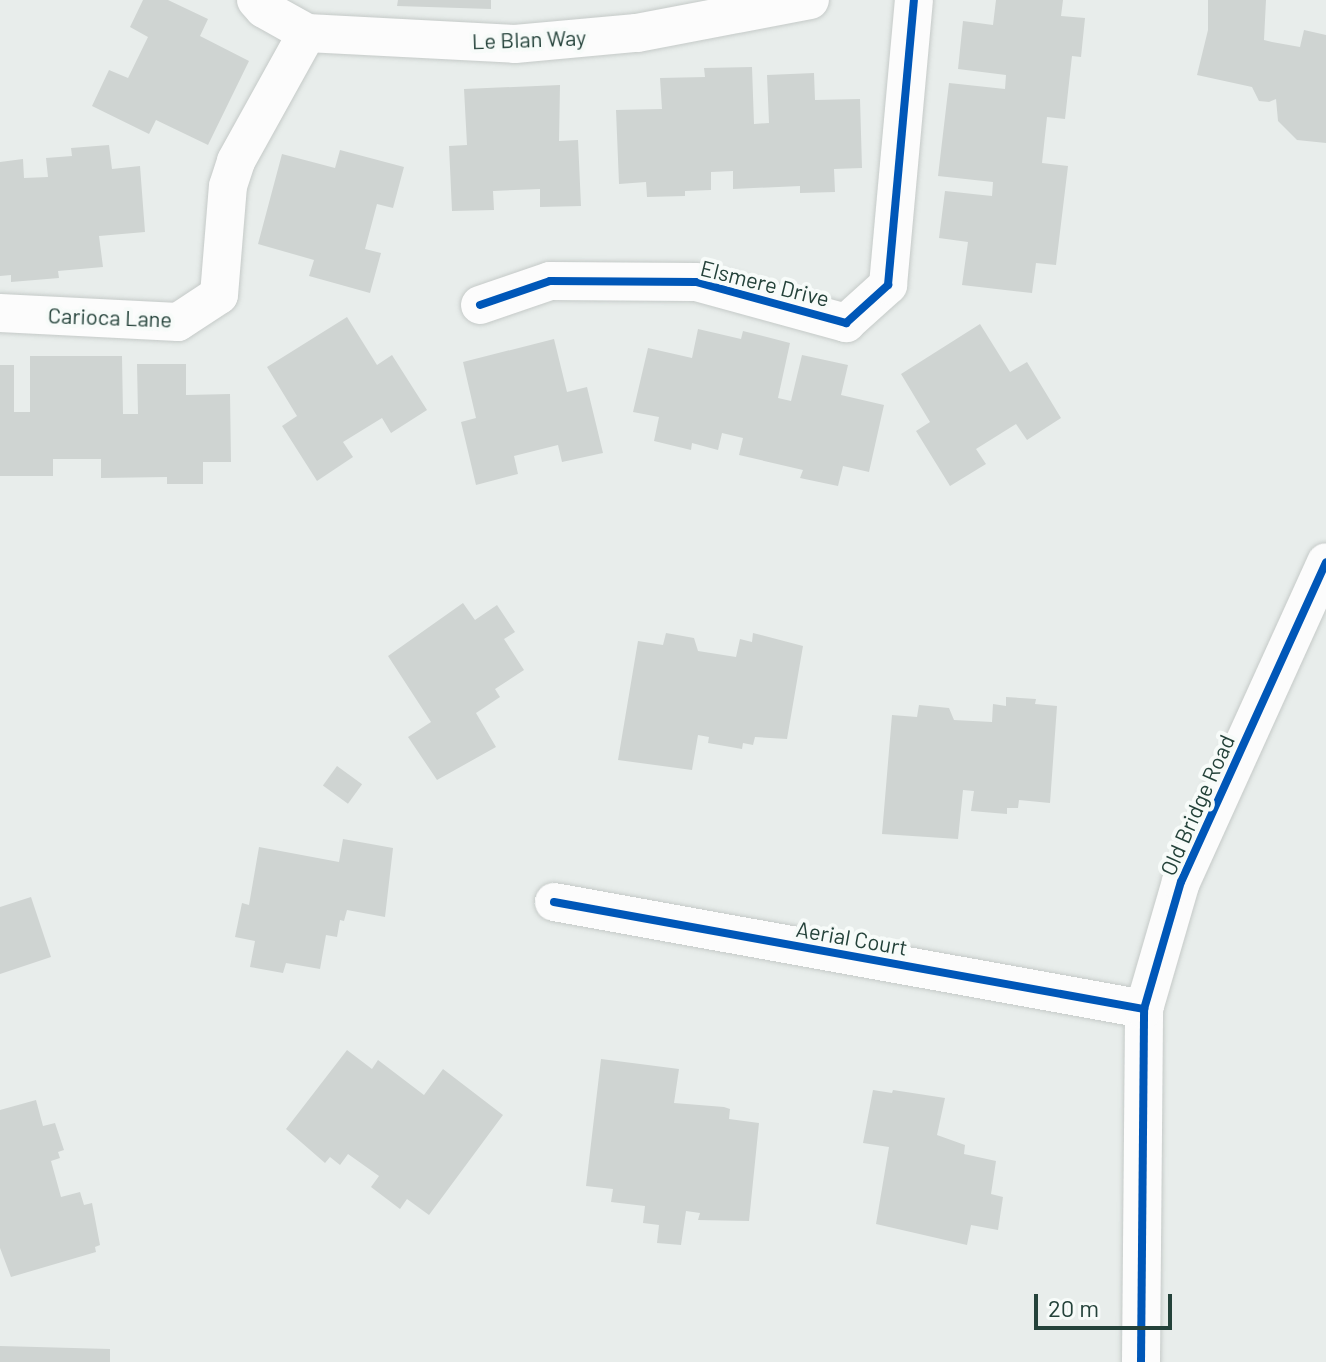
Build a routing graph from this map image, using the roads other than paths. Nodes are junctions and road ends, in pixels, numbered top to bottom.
1 (256, 0) edge
2 (810, 0) edge
3 (914, 0) edge
4 (307, 33) junction
5 (480, 305) dead end
6 (0, 313) edge
7 (1326, 562) edge
8 (554, 902) dead end
9 (1144, 1009) junction
10 (1141, 1362) edge

1 - 4 street, Le Blan Way
2 - 4 street, Le Blan Way
3 - 5 street, Elsmere Drive
4 - 6 street, Carioca Lane
7 - 9 street, Old Bridge Road
8 - 9 street, Aerial Court
9 - 10 street, Old Bridge Road

